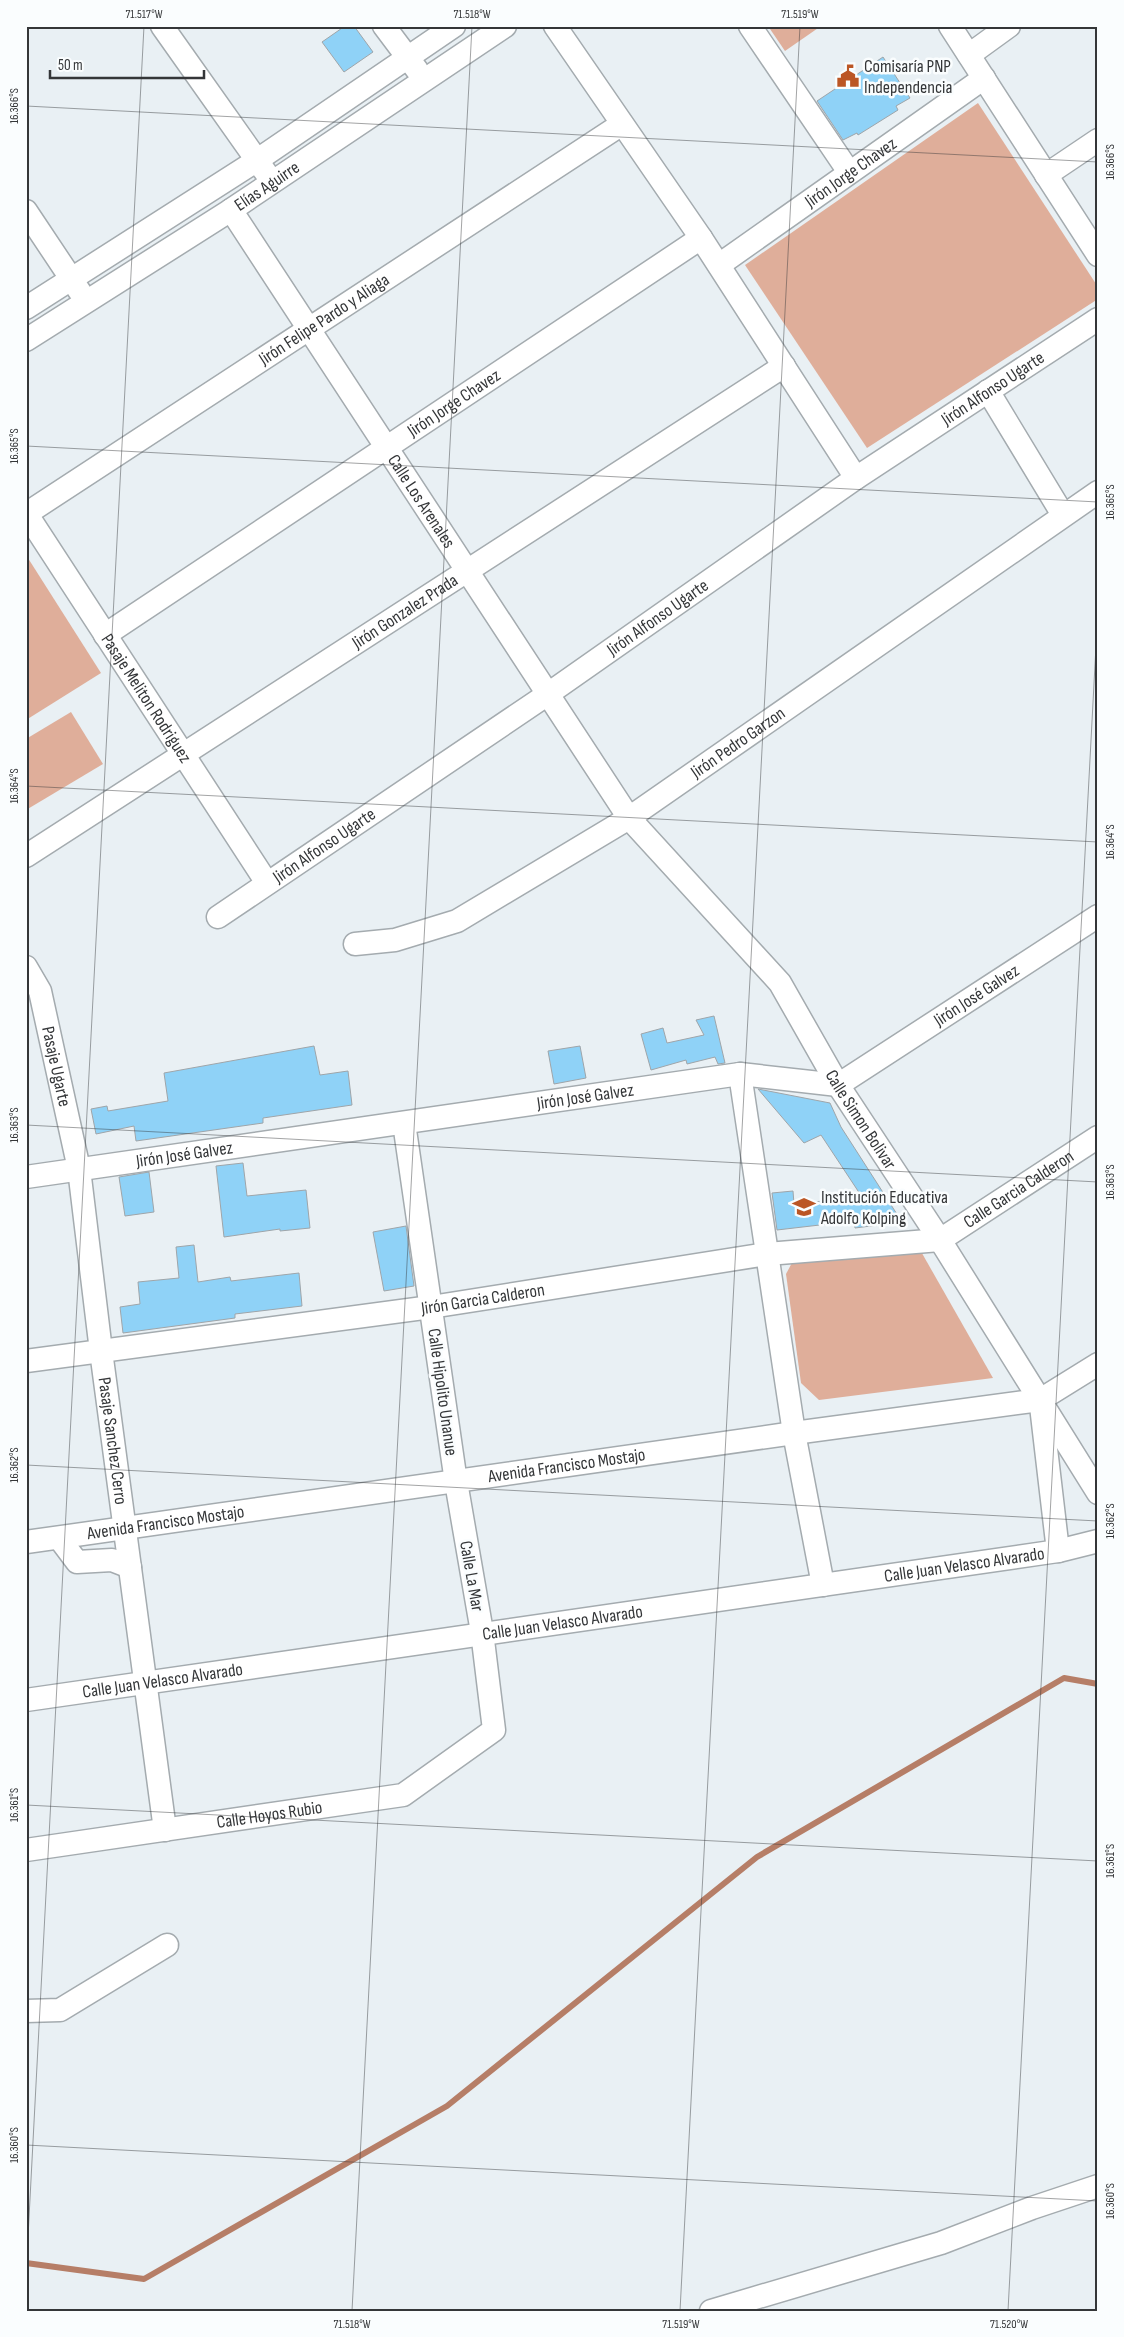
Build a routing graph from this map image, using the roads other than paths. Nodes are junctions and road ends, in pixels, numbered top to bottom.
1 (162, 26) edge
2 (384, 26) edge
3 (454, 26) edge
4 (505, 26) edge
5 (555, 26) edge
6 (750, 26) edge
7 (950, 26) edge
8 (1009, 26) edge
9 (969, 55) junction
10 (408, 58) junction
11 (984, 78) junction
12 (426, 80) junction
13 (622, 124) junction
14 (1098, 140) edge
15 (256, 161) junction
16 (849, 172) junction
17 (1046, 175) junction
18 (273, 181) junction
19 (231, 210) junction
20 (26, 211) edge
21 (702, 238) junction
22 (1098, 255) edge
23 (719, 265) junction
24 (72, 279) junction
25 (86, 301) junction
26 (26, 308) edge
27 (1098, 319) edge
28 (309, 329) junction
29 (26, 340) edge
30 (784, 366) junction
31 (988, 391) junction
32 (387, 448) junction
33 (856, 478) junction
34 (1098, 492) edge
35 (26, 514) edge
36 (1063, 515) junction
37 (468, 572) junction
38 (105, 635) junction
39 (548, 694) junction
40 (183, 756) junction
41 (629, 818) junction
42 (26, 856) edge
43 (268, 883) junction
44 (1098, 916) edge
45 (218, 917) dead end
46 (355, 944) dead end
47 (26, 967) edge
48 (740, 1074) junction
49 (838, 1085) junction
50 (404, 1123) junction
51 (1098, 1137) edge
52 (79, 1169) junction
53 (26, 1177) edge
54 (940, 1240) junction
55 (767, 1254) junction
56 (431, 1307) junction
57 (100, 1351) junction
58 (26, 1361) edge
59 (1098, 1364) edge
60 (1040, 1400) junction
61 (794, 1433) junction
62 (456, 1482) junction
63 (1098, 1493) edge
64 (124, 1528) junction
65 (59, 1538) junction
66 (1098, 1541) edge
67 (26, 1542) edge
68 (1058, 1551) junction
69 (130, 1567) junction
70 (823, 1585) junction
71 (482, 1632) junction
72 (146, 1683) junction
73 (26, 1700) edge
74 (494, 1730) joint
75 (165, 1830) junction
76 (26, 1850) edge
77 (166, 1945) dead end
78 (26, 2011) edge
79 (1098, 2186) edge
80 (722, 2309) edge

1 - 15 street
2 - 10 street
3 - 10 street, Elías Aguirre
4 - 12 street, Elías Aguirre
5 - 13 street
6 - 16 street
7 - 9 street
8 - 9 street
9 - 11 street
10 - 12 street
10 - 15 street, Elías Aguirre
11 - 16 street, Jirón Jorge Chavez
11 - 17 street
12 - 18 street, Elías Aguirre
13 - 21 street
13 - 28 street, Jirón Felipe Pardo y Aliaga
14 - 17 street
15 - 18 street
15 - 24 street, Elías Aguirre
16 - 23 street, Jirón Jorge Chavez
17 - 22 street
18 - 19 street, Elías Aguirre
19 - 25 street, Elías Aguirre
19 - 28 street, Calle Los Arenales
20 - 24 street
21 - 23 street
21 - 32 street, Jirón Jorge Chavez
23 - 30 street
24 - 25 street
24 - 26 street, Elías Aguirre
25 - 29 street, Elías Aguirre
27 - 31 street, Jirón Alfonso Ugarte
28 - 32 street, Calle Los Arenales
28 - 35 street, Jirón Felipe Pardo y Aliaga
30 - 33 street
30 - 37 street, Jirón Gonzalez Prada
31 - 33 street, Jirón Alfonso Ugarte
31 - 36 street
32 - 37 street, Calle Los Arenales
32 - 38 street, Jirón Jorge Chavez
33 - 39 street, Jirón Alfonso Ugarte
34 - 36 street, Jirón Pedro Garzon
35 - 38 street, Pasaje Meliton Rodriguez
36 - 41 street, Jirón Pedro Garzon
37 - 39 street, Calle Los Arenales
37 - 40 street, Jirón Gonzalez Prada
38 - 40 street, Pasaje Meliton Rodriguez
39 - 41 street, Calle Los Arenales
39 - 43 street, Jirón Alfonso Ugarte
40 - 42 street, Jirón Gonzalez Prada
40 - 43 street, Pasaje Meliton Rodriguez
41 - 46 street, Jirón Pedro Garzon
41 - 49 street, Calle Simon Bolivar
43 - 45 street, Jirón Alfonso Ugarte
44 - 49 street, Jirón José Galvez
47 - 52 street, Pasaje Ugarte
48 - 49 street, Jirón José Galvez
48 - 50 street, Jirón José Galvez
48 - 55 street
49 - 54 street, Calle Simon Bolivar
50 - 52 street, Jirón José Galvez
50 - 56 street, Calle Hipolito Unanue
51 - 54 street, Calle Garcia Calderon
52 - 53 street, Jirón José Galvez
52 - 57 street, Pasaje Sanchez Cerro
54 - 55 street, Jirón Garcia Calderon
54 - 60 street, Calle Simon Bolivar
55 - 56 street, Jirón Garcia Calderon
55 - 61 street
56 - 57 street, Jirón Garcia Calderon
56 - 62 street, Calle Hipolito Unanue
57 - 58 street, Jirón Garcia Calderon
57 - 64 street, Pasaje Sanchez Cerro
59 - 60 street, Avenida Francisco Mostajo
60 - 61 street, Avenida Francisco Mostajo
60 - 63 street, Calle Simon Bolivar
60 - 68 street
61 - 62 street, Avenida Francisco Mostajo
61 - 70 street
62 - 64 street, Avenida Francisco Mostajo
62 - 71 street, Calle La Mar
64 - 65 street, Avenida Francisco Mostajo
64 - 69 street, Pasaje Sanchez Cerro
65 - 67 street, Avenida Francisco Mostajo
65 - 69 street
66 - 68 street, Calle Juan Velasco Alvarado
68 - 70 street, Calle Juan Velasco Alvarado
69 - 72 street, Pasaje Sanchez Cerro
70 - 71 street, Calle Juan Velasco Alvarado
71 - 72 street, Calle Juan Velasco Alvarado
71 - 74 street, Calle La Mar
72 - 73 street, Calle Juan Velasco Alvarado
72 - 75 street, Pasaje Sanchez Cerro
74 - 75 street, Calle Hoyos Rubio
75 - 76 street, Calle Hoyos Rubio
77 - 78 street
79 - 80 street

